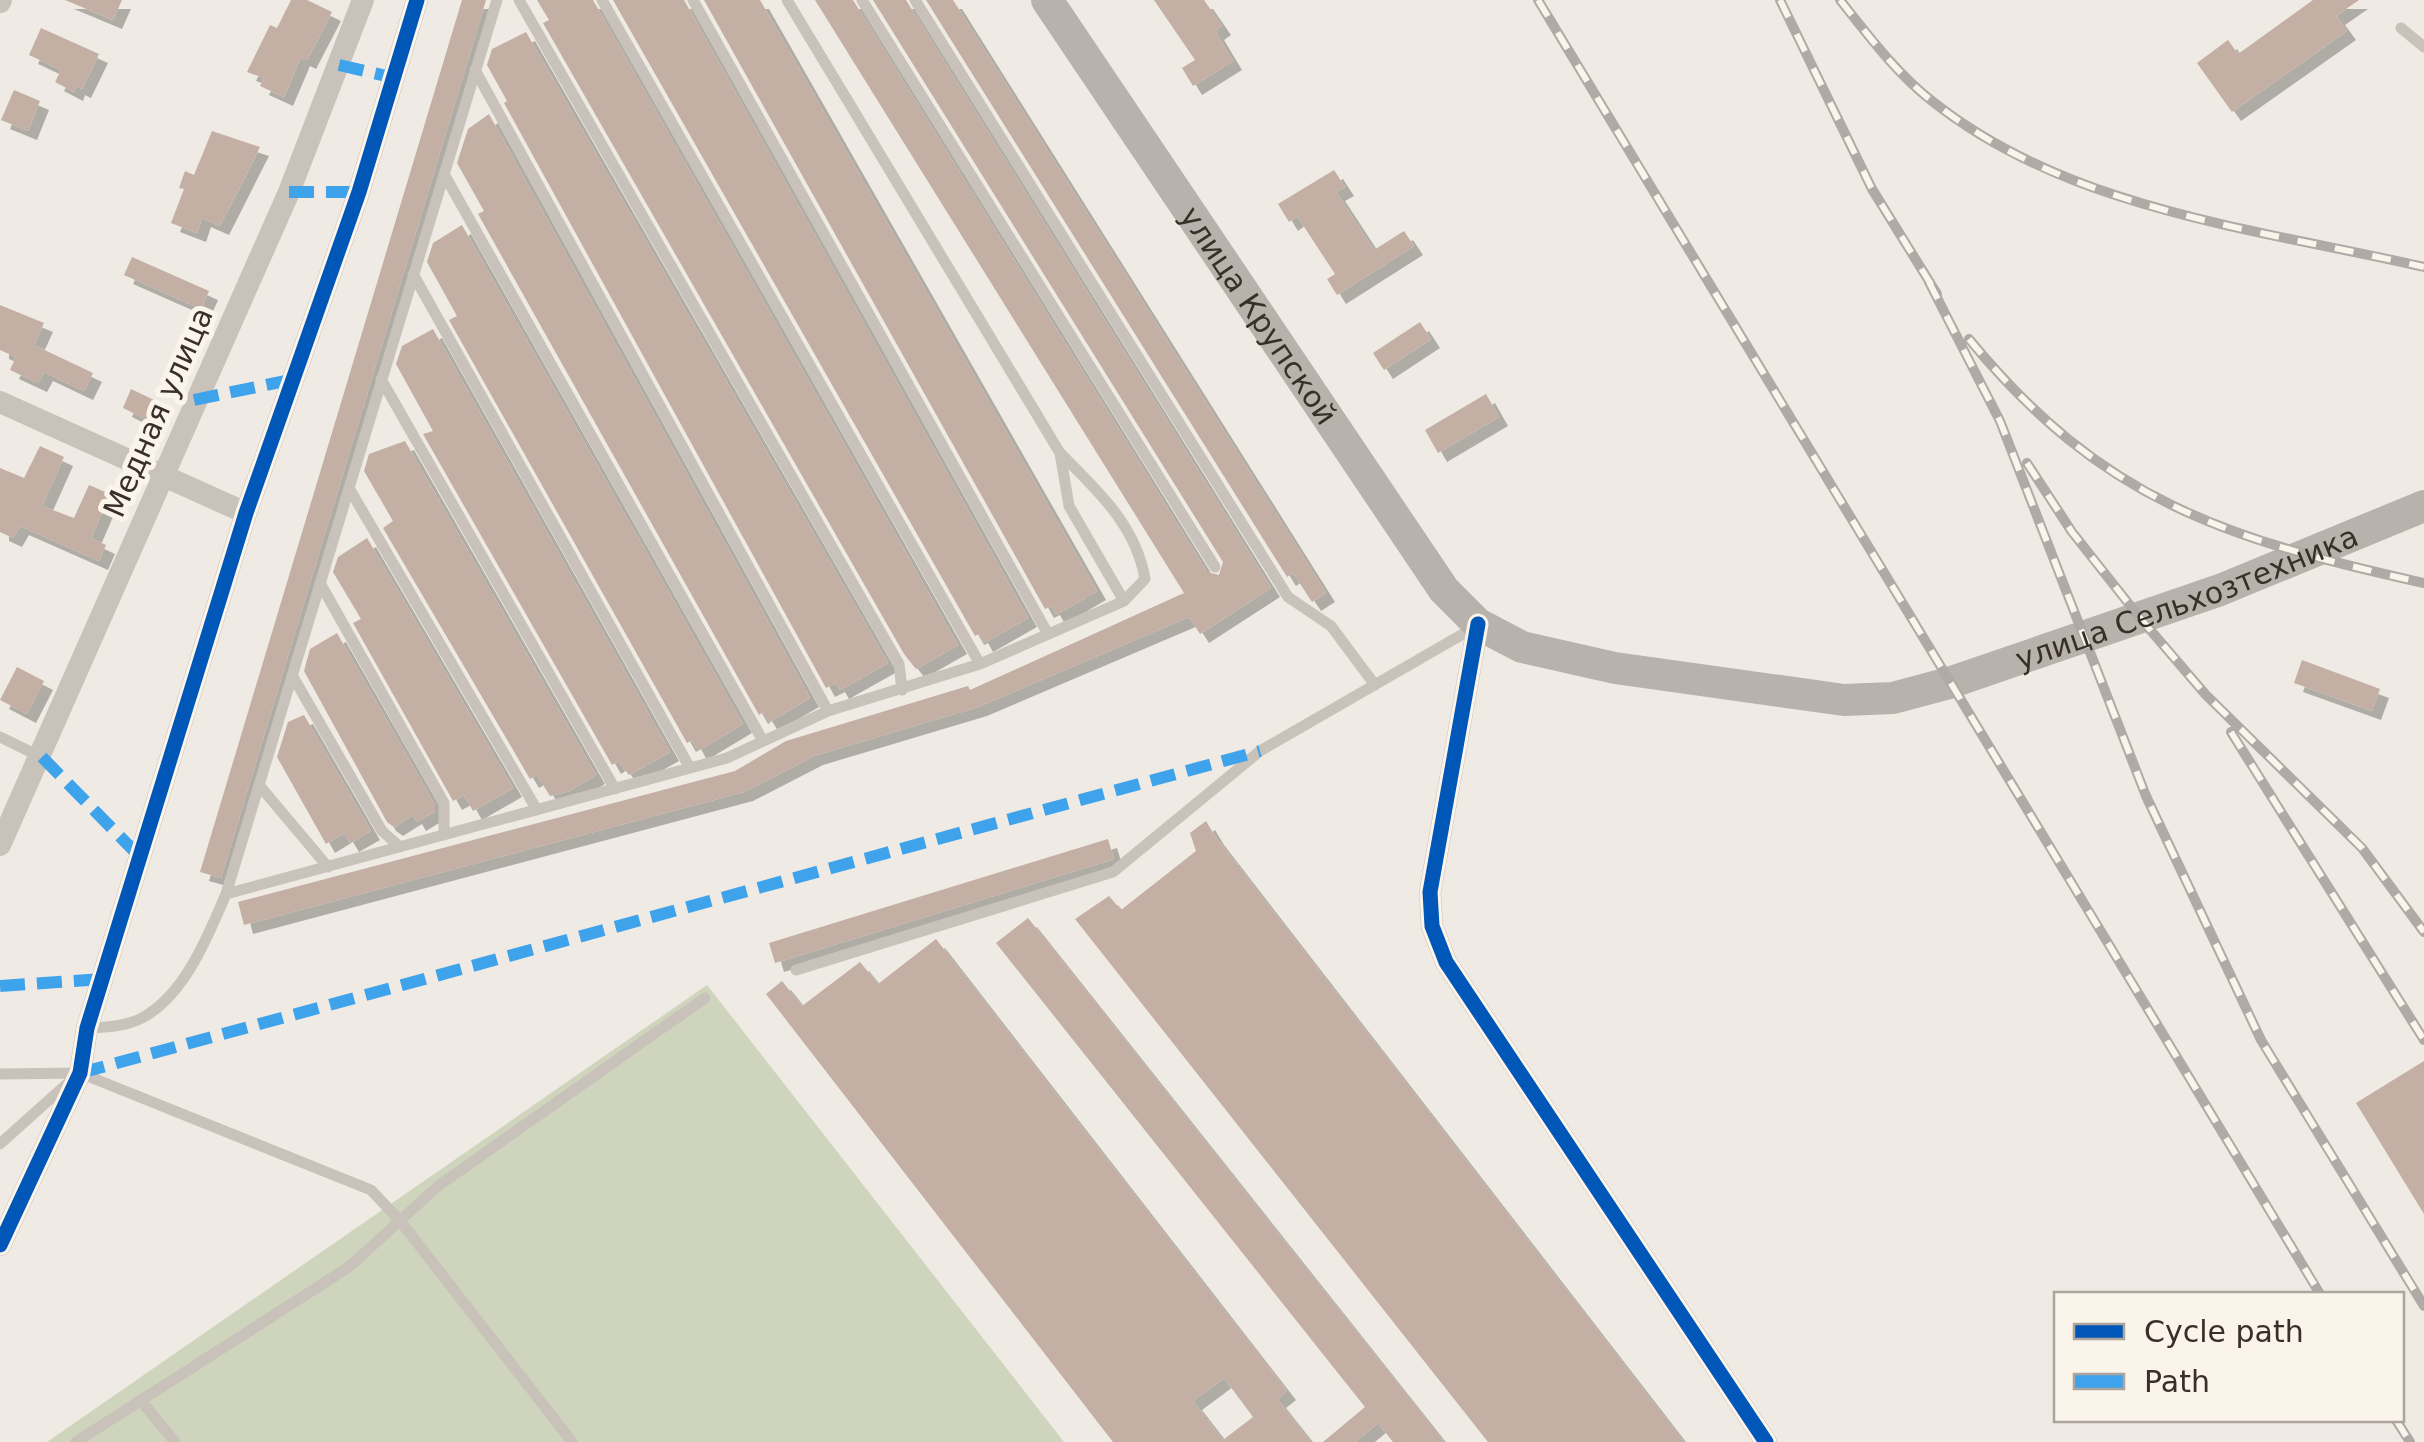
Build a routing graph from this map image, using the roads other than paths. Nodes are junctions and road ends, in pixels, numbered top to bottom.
1 (362, 0) edge
2 (418, 0) edge
3 (496, 0) edge
4 (519, 0) edge
5 (602, 0) edge
6 (693, 0) edge
7 (787, 0) edge
8 (862, 0) edge
9 (915, 0) edge
10 (1047, 0) edge
11 (2401, 28) dead end
12 (2424, 48) edge
13 (475, 70) junction
14 (444, 174) junction
15 (413, 274) junction
16 (381, 379) junction
17 (0, 402) edge
18 (1060, 453) junction
19 (163, 476) junction
20 (349, 488) junction
21 (2424, 506) edge
22 (246, 513) junction
23 (1215, 567) dead end
24 (320, 583) junction
25 (1124, 601) junction
26 (1478, 624) junction
27 (1048, 634) junction
28 (980, 664) junction
29 (292, 675) junction
30 (1950, 683) joint
31 (1375, 685) junction
32 (902, 690) junction
33 (828, 711) junction
34 (0, 737) edge
35 (764, 741) junction
36 (42, 758) junction
37 (690, 768) junction
38 (259, 785) junction
39 (615, 789) junction
40 (537, 810) junction
41 (444, 835) junction
42 (0, 845) edge
43 (400, 847) junction
44 (328, 867) junction
45 (226, 894) junction
46 (796, 970) dead end
47 (705, 998) dead end
48 (87, 1028) junction
49 (80, 1072) junction
50 (0, 1074) edge
51 (0, 1144) edge
52 (402, 1222) junction
53 (0, 1246) edge
54 (142, 1402) junction
55 (76, 1442) edge
56 (175, 1442) edge
57 (572, 1442) edge
58 (1766, 1442) edge

1 - 19 street, Медная улица
2 - 22 street
3 - 13 lane
4 - 32 lane
5 - 28 lane
6 - 27 lane
7 - 18 lane
8 - 23 lane
9 - 31 lane
10 - 26 main road, улица Крупской
11 - 12 lane
13 - 14 lane
13 - 33 lane
14 - 15 lane
14 - 35 lane
15 - 16 lane
15 - 37 lane
16 - 20 lane
16 - 39 lane
17 - 19 street
18 - 25 lane
18 - 25 lane
19 - 22 street
19 - 36 street, Медная улица
20 - 24 lane
20 - 40 lane
21 - 30 main road, улица Сельхозтехника
22 - 48 street
24 - 29 lane
24 - 41 lane
25 - 27 lane
26 - 30 main road, улица Крупской
26 - 31 lane
26 - 58 street
27 - 28 lane
28 - 32 lane
29 - 38 lane
29 - 43 lane
31 - 46 lane
32 - 33 lane
33 - 35 lane
34 - 36 lane
35 - 37 lane
36 - 42 street, Медная улица
37 - 39 lane
38 - 44 lane
38 - 45 lane
39 - 40 lane
40 - 41 lane
41 - 43 lane
43 - 44 lane
44 - 45 lane
45 - 48 lane
47 - 52 lane
48 - 49 street
49 - 50 lane
49 - 51 lane
49 - 52 lane
49 - 53 street
52 - 54 lane
52 - 57 lane
54 - 55 lane
54 - 56 lane

